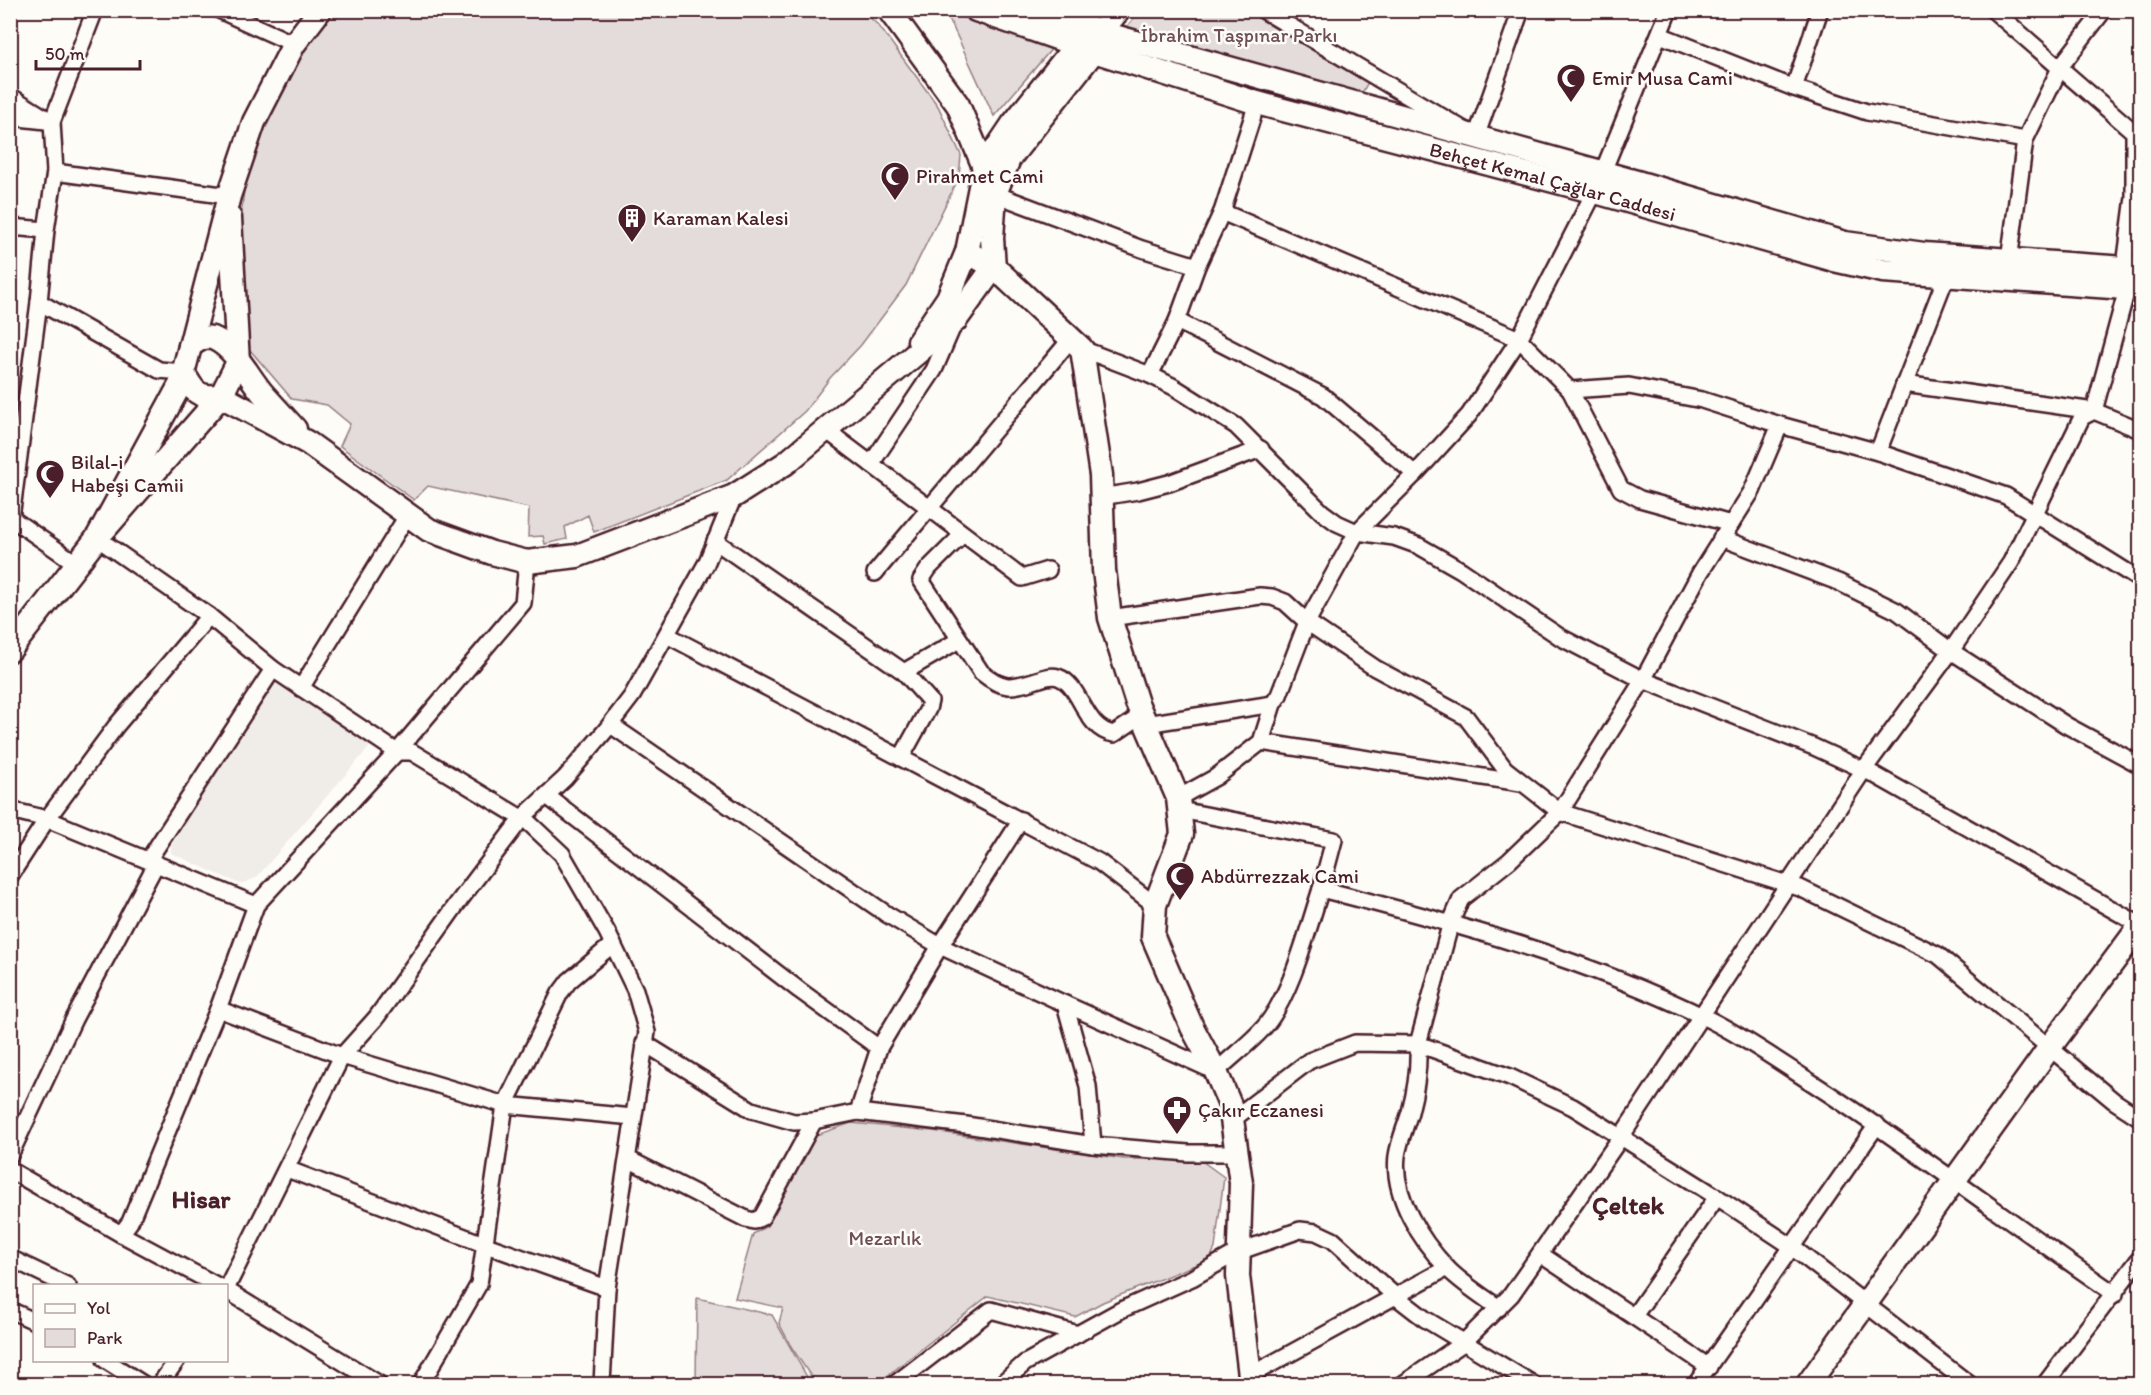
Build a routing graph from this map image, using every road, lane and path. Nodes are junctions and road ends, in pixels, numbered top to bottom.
1 (95, 10) edge
2 (219, 10) edge
3 (320, 10) edge
4 (890, 10) edge
5 (976, 10) edge
6 (1038, 10) edge
7 (1119, 10) edge
8 (1263, 10) edge
9 (1669, 10) edge
10 (1820, 10) edge
11 (1993, 10) edge
12 (2104, 10) edge
13 (1520, 11) edge
14 (1660, 35) junction
15 (1090, 43) junction
16 (294, 44) junction
17 (2060, 69) junction
18 (1794, 88) junction
19 (10, 96) edge
20 (1257, 103) junction
21 (10, 117) edge
22 (52, 122) junction
23 (2137, 133) edge
24 (1476, 137) junction
25 (2025, 140) junction
26 (984, 167) junction
27 (55, 172) junction
28 (1598, 182) junction
29 (995, 194) junction
30 (229, 196) junction
31 (1222, 212) junction
32 (10, 227) edge
33 (46, 230) junction
34 (967, 252) junction
35 (2009, 261) junction
36 (1197, 266) junction
37 (994, 267) junction
38 (1947, 277) junction
39 (2133, 278) edge
40 (39, 302) junction
41 (957, 318) junction
42 (1177, 321) junction
43 (1519, 339) junction
44 (1076, 344) junction
45 (190, 346) junction
46 (238, 362) junction
47 (903, 365) junction
48 (183, 372) junction
49 (1150, 375) junction
50 (1904, 384) junction
51 (1570, 390) junction
52 (221, 396) junction
53 (2094, 411) junction
54 (1780, 425) junction
55 (826, 430) junction
56 (2140, 430) edge
57 (308, 443) junction
58 (1261, 449) junction
59 (1878, 452) junction
60 (871, 464) junction
61 (1415, 474) junction
62 (734, 496) junction
63 (1101, 497) junction
64 (930, 508) junction
65 (2035, 514) junction
66 (408, 516) junction
67 (11, 518) edge
68 (1731, 524) junction
69 (1356, 532) junction
70 (963, 534) junction
71 (97, 538) junction
72 (1721, 538) junction
73 (715, 541) junction
74 (527, 562) junction
75 (78, 564) junction
76 (1048, 570) dead end
77 (875, 573) dead end
78 (2140, 580) edge
79 (209, 616) junction
80 (1110, 618) junction
81 (1308, 622) junction
82 (667, 635) junction
83 (959, 640) junction
84 (10, 650) edge
85 (1951, 651) junction
86 (273, 669) junction
87 (904, 672) junction
88 (1643, 680) junction
89 (301, 688) junction
90 (1273, 704) junction
91 (1144, 720) junction
92 (610, 724) junction
93 (1261, 742) junction
94 (397, 752) junction
95 (901, 758) junction
96 (2140, 765) edge
97 (1865, 770) junction
98 (1523, 783) junction
99 (548, 796) junction
100 (1179, 804) junction
101 (10, 810) edge
102 (1560, 812) junction
103 (522, 818) junction
104 (47, 819) junction
105 (1022, 820) junction
106 (153, 862) junction
107 (10, 876) edge
108 (1790, 885) junction
109 (1321, 889) junction
110 (256, 905) junction
111 (1155, 905) junction
112 (1451, 922) junction
113 (2140, 926) edge
114 (613, 944) junction
115 (940, 946) junction
116 (1065, 1004) junction
117 (218, 1009) junction
118 (1702, 1016) junction
119 (644, 1043) junction
120 (1418, 1044) junction
121 (2050, 1047) junction
122 (879, 1048) junction
123 (342, 1056) junction
124 (1216, 1072) junction
125 (505, 1105) junction
126 (858, 1112) junction
127 (633, 1117) junction
128 (2140, 1118) edge
129 (1232, 1120) junction
130 (814, 1121) junction
131 (1876, 1125) junction
132 (1621, 1137) junction
133 (1093, 1145) junction
134 (1237, 1153) junction
135 (10, 1155) edge
136 (628, 1159) junction
137 (287, 1169) junction
138 (10, 1170) edge
139 (1955, 1180) junction
140 (1717, 1197) junction
141 (121, 1234) junction
142 (486, 1245) junction
143 (1791, 1247) junction
144 (1238, 1252) junction
145 (1540, 1254) junction
146 (10, 1258) edge
147 (2140, 1258) edge
148 (1447, 1268) junction
149 (64, 1284) edge
150 (214, 1284) edge
151 (228, 1286) edge
152 (607, 1288) junction
153 (228, 1291) edge
154 (2115, 1294) junction
155 (1394, 1295) junction
156 (1865, 1304) junction
157 (1499, 1308) junction
158 (10, 1310) edge
159 (1634, 1316) junction
160 (33, 1321) edge
161 (1078, 1334) junction
162 (1463, 1343) junction
163 (108, 1362) edge
164 (176, 1362) edge
165 (1709, 1367) junction
166 (1250, 1380) edge
167 (143, 1384) edge
168 (160, 1384) edge
169 (380, 1384) edge
170 (421, 1384) edge
171 (602, 1384) edge
172 (895, 1384) edge
173 (1001, 1384) edge
174 (1403, 1384) edge
175 (1533, 1384) edge
176 (1696, 1384) edge
177 (1808, 1384) edge
178 (1969, 1384) edge
179 (2045, 1384) edge

1 - 22 street
2 - 16 street
3 - 16 street
4 - 26 street
5 - 15 street, Behçet Kemal Çağlar Caddesi
6 - 15 street, Behçet Kemal Çağlar Caddesi
7 - 15 street
8 - 24 street
9 - 14 street
10 - 18 street
11 - 17 street
12 - 17 street
13 - 24 street
14 - 18 street
14 - 28 street
15 - 20 street, Behçet Kemal Çağlar Caddesi
15 - 24 street, Behçet Kemal Çağlar Caddesi
15 - 26 street
15 - 29 street
16 - 30 street
17 - 23 street
17 - 25 street
18 - 25 street
19 - 22 street
20 - 28 street, Behçet Kemal Çağlar Caddesi
20 - 31 street
21 - 22 street
22 - 27 street
23 - 39 street
24 - 28 street, Behçet Kemal Çağlar Caddesi
25 - 35 street
26 - 34 street
27 - 30 street
27 - 33 street
28 - 35 street, Behçet Kemal Çağlar Caddesi
28 - 38 street, Behçet Kemal Çağlar Caddesi
28 - 43 street
29 - 36 street
29 - 37 street
30 - 45 street
30 - 46 street
31 - 36 street
31 - 43 street
32 - 33 street
33 - 40 street
34 - 37 street
34 - 47 street
35 - 39 street, Behçet Kemal Çağlar Caddesi
36 - 42 street
37 - 41 street
37 - 44 street
38 - 39 street, Behçet Kemal Çağlar Caddesi
38 - 50 street
39 - 53 street
40 - 48 street
40 - 67 street
41 - 47 street
41 - 60 street
42 - 49 street
42 - 61 street
43 - 51 street
43 - 61 street
44 - 49 street
44 - 63 street
44 - 64 street
45 - 46 street
45 - 48 street
46 - 52 street
46 - 57 street
47 - 55 street
48 - 52 street
48 - 71 street
49 - 58 street
50 - 53 street
50 - 59 street
51 - 54 street
51 - 68 street
52 - 57 street
52 - 71 street
53 - 56 street
53 - 65 street
54 - 59 street
54 - 68 street
55 - 60 street
55 - 62 street
57 - 66 street
58 - 63 street
58 - 69 street
59 - 65 street
60 - 64 street
61 - 69 street
62 - 73 street
62 - 74 street
63 - 80 street
64 - 70 street
64 - 77 street
65 - 78 street
65 - 85 street
66 - 74 street
66 - 89 street
67 - 75 street
68 - 72 street
69 - 81 street
69 - 88 street
70 - 76 street
70 - 83 street
71 - 75 street
71 - 79 street
72 - 85 street
72 - 88 street
73 - 82 street
73 - 87 street
74 - 94 street
75 - 84 street
79 - 86 street
79 - 104 street
80 - 81 street
80 - 91 street
81 - 90 street
81 - 98 street
82 - 92 street
82 - 95 street
83 - 87 street
83 - 91 street
85 - 96 street
85 - 97 street
86 - 89 street
86 - 106 street
87 - 95 street
88 - 97 street
88 - 102 street
89 - 94 street
90 - 91 street
90 - 93 street
91 - 100 street
92 - 99 street
92 - 115 street
93 - 98 street
93 - 100 street
94 - 103 street
94 - 110 street
95 - 105 street
97 - 108 street
97 - 113 street
98 - 102 street
99 - 103 street
99 - 122 street
100 - 109 street
100 - 111 street
101 - 104 street
102 - 108 street
102 - 112 street
103 - 114 street
103 - 123 street
104 - 106 street
104 - 107 street
105 - 111 street
105 - 115 street
106 - 110 street
106 - 135 street
108 - 118 street
108 - 121 street
109 - 112 street
109 - 124 street
110 - 117 street
111 - 124 street
112 - 118 street
112 - 120 street
113 - 121 street
114 - 119 street
114 - 125 street
115 - 116 street
115 - 122 street
116 - 124 street
116 - 133 street
117 - 123 street
117 - 141 street
118 - 131 street
118 - 132 street
119 - 127 street
119 - 130 street
120 - 129 street
120 - 132 street
120 - 148 street
121 - 128 street
121 - 139 street
122 - 126 street
123 - 125 street
123 - 137 street
124 - 129 street
125 - 127 street
125 - 142 street
126 - 130 street
126 - 133 street
127 - 136 street
129 - 134 street
130 - 136 street
131 - 139 street
131 - 143 street
132 - 140 street
132 - 145 street
133 - 134 street
134 - 144 street
136 - 152 street
137 - 142 street
137 - 151 street
138 - 141 street
139 - 154 street
139 - 156 street
140 - 143 street
140 - 159 street
141 - 150 street
142 - 152 street
142 - 170 street
143 - 156 street
143 - 165 street
144 - 155 street
144 - 161 street
144 - 166 street
145 - 157 street
145 - 159 street
146 - 149 street
147 - 154 street
148 - 155 street
148 - 157 street
152 - 171 street
153 - 169 street
154 - 179 street
155 - 162 street
155 - 166 street
156 - 177 street
156 - 178 street
157 - 162 street
158 - 160 street
159 - 165 street
161 - 172 street
161 - 173 street
162 - 174 street
162 - 175 street
163 - 167 street
164 - 168 street
165 - 176 street

